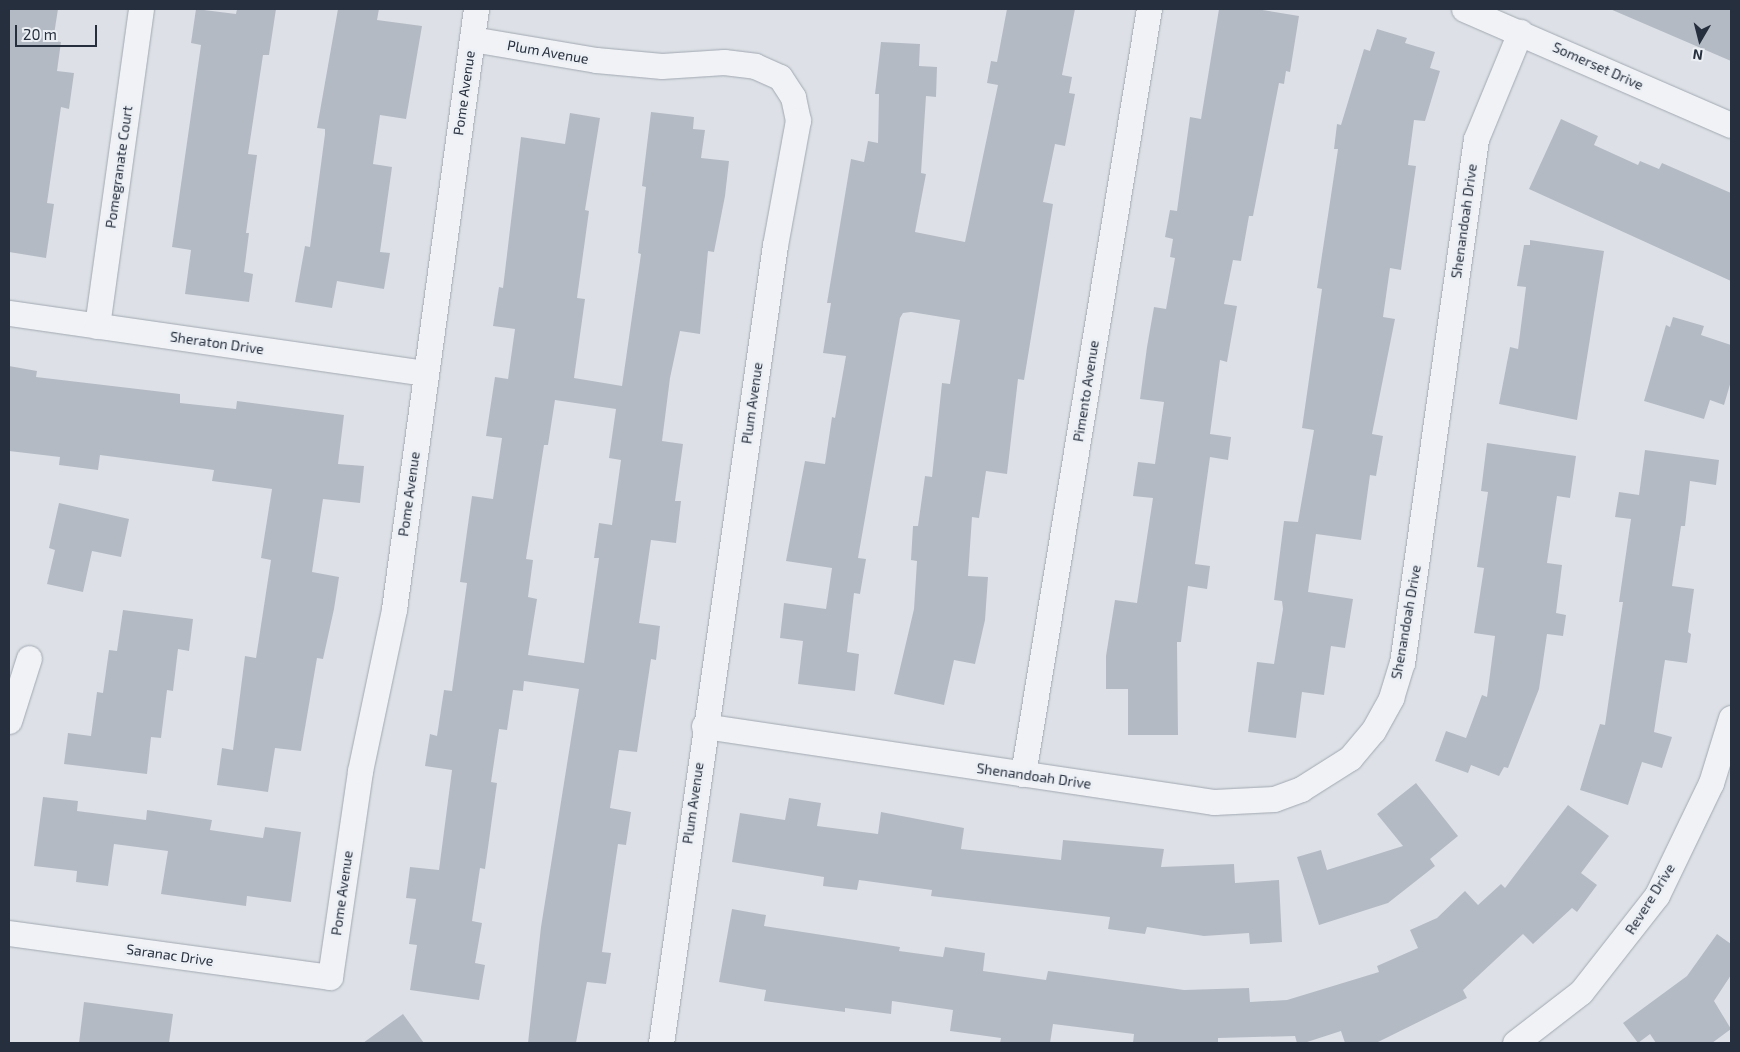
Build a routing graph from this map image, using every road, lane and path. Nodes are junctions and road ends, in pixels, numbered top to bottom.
1 (141, 9) edge
2 (476, 9) edge
3 (1150, 9) edge
4 (1464, 9) edge
5 (1520, 32) junction
6 (472, 39) junction
7 (1731, 125) edge
8 (9, 313) edge
9 (97, 326) junction
10 (426, 373) junction
11 (29, 658) dead end
12 (1731, 718) edge
13 (9, 721) edge
14 (704, 726) junction
15 (1023, 774) junction
16 (9, 933) edge
17 (330, 977) joint
18 (1546, 1035) edge
19 (661, 1043) edge
20 (1515, 1043) edge

1 - 9 street, Pomegranate Court
2 - 6 street, Pome Avenue
3 - 15 street, Pimento Avenue
4 - 5 street, Somerset Drive
5 - 7 street, Somerset Drive
5 - 15 street, Shenandoah Drive
6 - 10 street, Pome Avenue
6 - 14 street, Plum Avenue
8 - 9 street, Sheraton Drive
9 - 10 street, Sheraton Drive
10 - 17 street, Pome Avenue
11 - 13 street
12 - 18 street, Revere Drive
14 - 15 street, Shenandoah Drive
14 - 19 street, Plum Avenue
16 - 17 street, Saranac Drive
18 - 20 street, Revere Drive

